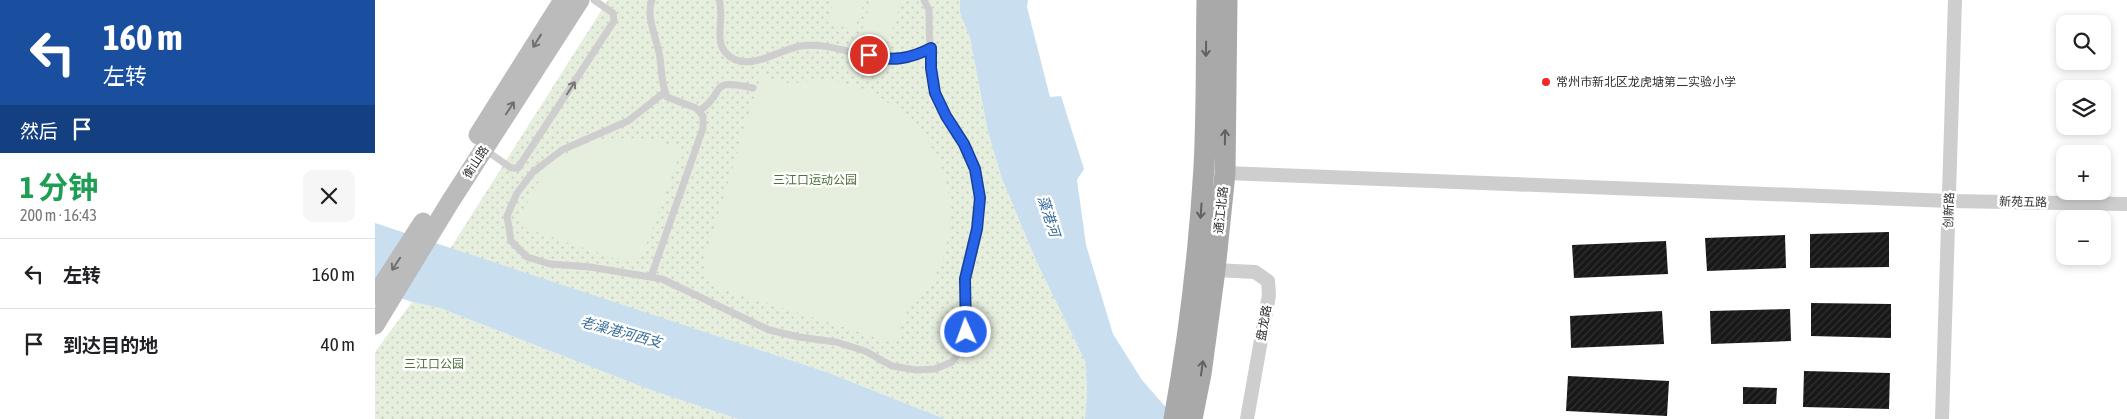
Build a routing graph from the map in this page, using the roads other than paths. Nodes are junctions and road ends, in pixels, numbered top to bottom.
1 (563, 0) edge
2 (580, 0) edge
3 (594, 0) edge
4 (652, 0) edge
5 (719, 0) edge
6 (924, 0) edge
7 (1207, 0) edge
8 (1227, 0) edge
9 (1955, 0) edge
10 (931, 48) junction
11 (753, 88) dead end
12 (665, 92) junction
13 (699, 111) junction
14 (484, 149) junction
15 (511, 168) junction
16 (1225, 173) junction
17 (527, 179) junction
18 (1950, 201) junction
19 (2127, 204) edge
20 (422, 236) junction
21 (1215, 270) junction
22 (652, 274) dead end
23 (381, 296) edge
24 (375, 325) edge
25 (1186, 418) edge
26 (1247, 419) edge
27 (1942, 419) edge

1 -> 20 street, 衡山路
14 -> 2 street, 衡山路
15 -> 3 lane
4 - 12 lane
5 - 10 lane
6 - 10 lane
7 -> 25 main road, 通江北路
16 -> 8 main road, 通江北路
9 - 18 street, 创新路
10 - 17 lane
11 - 13 lane
12 - 13 lane
12 - 17 lane
13 - 22 lane
14 - 15 lane
14 - 20 street, 衡山路
15 - 17 lane
16 - 18 street, 新苑五路
16 - 21 main road, 通江北路
18 - 19 street, 新苑五路
18 - 27 street, 创新路
20 - 23 street, 衡山路
25 -> 21 main road, 通江北路
21 - 26 street, 盘龙路
23 - 24 street, 衡山路

